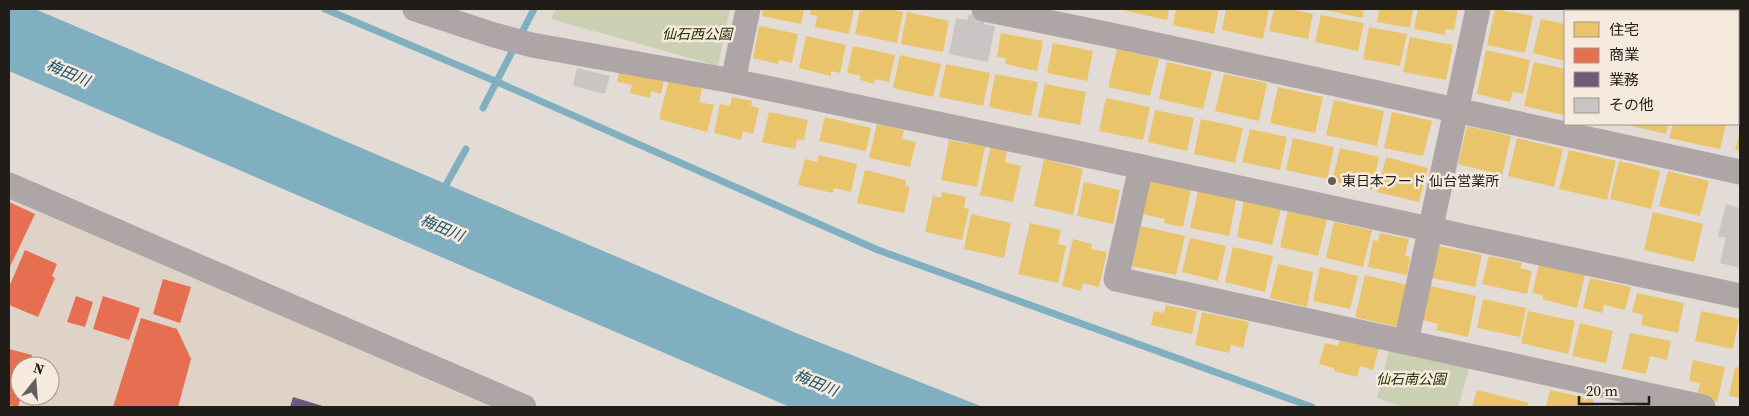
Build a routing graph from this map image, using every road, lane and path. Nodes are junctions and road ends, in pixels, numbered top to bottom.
1 (415, 9) edge
2 (748, 9) edge
3 (984, 9) edge
4 (1478, 9) edge
5 (733, 81) junction
6 (1456, 110) junction
7 (1141, 167) junction
8 (1740, 172) edge
9 (9, 185) edge
10 (1430, 228) junction
11 (1740, 296) edge
12 (1406, 342) junction
13 (524, 407) edge
14 (1703, 407) edge

1 - 5 street
2 - 5 street
3 - 6 street
4 - 6 street
5 - 7 street
6 - 8 street
6 - 10 street
7 - 10 street
7 - 12 street
9 - 13 street
10 - 11 street
10 - 12 street
12 - 14 street

